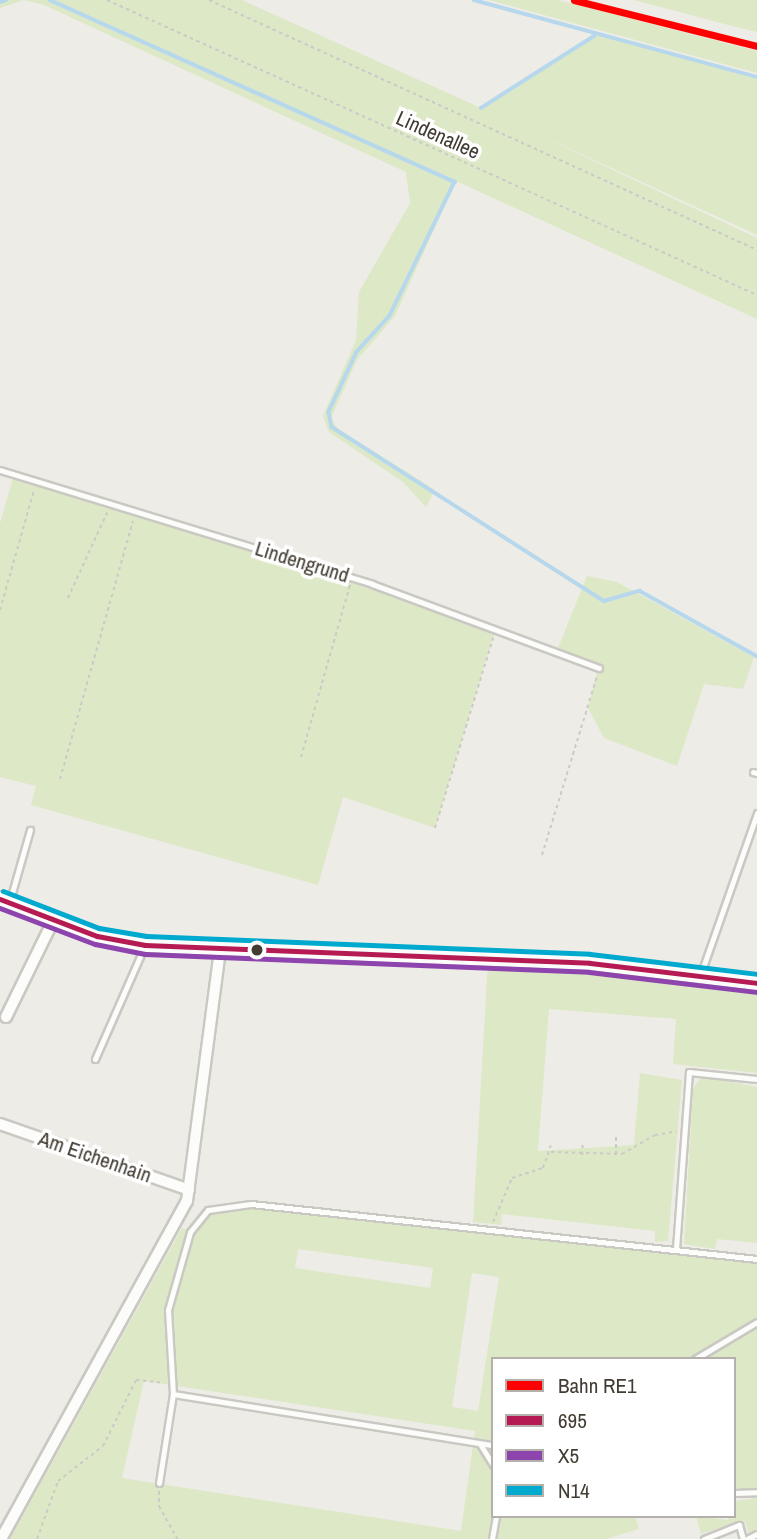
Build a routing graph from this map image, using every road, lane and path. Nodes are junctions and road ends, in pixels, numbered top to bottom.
1 (107, 0) edge
2 (209, 0) edge
3 (757, 250) edge
4 (757, 295) edge
5 (0, 470) edge
6 (36, 482) junction
7 (110, 505) junction
8 (135, 513) junction
9 (352, 578) junction
10 (68, 598) dead end
11 (0, 610) edge
12 (496, 627) junction
13 (598, 668) joint
14 (301, 757) dead end
15 (60, 779) dead end
16 (757, 813) edge
17 (435, 828) dead end
18 (30, 830) dead end
19 (542, 855) dead end
20 (5, 901) edge
21 (52, 921) junction
22 (145, 945) junction
23 (220, 950) junction
24 (700, 976) junction
25 (756, 981) edge
26 (6, 1017) dead end
27 (95, 1059) dead end
28 (757, 1079) edge
29 (0, 1124) edge
30 (685, 1132) junction
31 (616, 1136) dead end
32 (583, 1142) dead end
33 (551, 1145) dead end
34 (551, 1152) junction
35 (616, 1155) junction
36 (582, 1156) junction
37 (189, 1190) junction
38 (492, 1230) junction
39 (676, 1249) junction
40 (757, 1259) edge
41 (757, 1322) edge
42 (698, 1357) edge
43 (173, 1384) junction
44 (173, 1394) junction
45 (480, 1444) junction
46 (491, 1445) edge
47 (491, 1462) edge
48 (159, 1483) joint
49 (757, 1492) edge
50 (736, 1493) edge
51 (496, 1518) edge
52 (757, 1534) edge
53 (1, 1539) edge
54 (37, 1539) edge
55 (177, 1539) edge
56 (492, 1539) edge
57 (704, 1539) edge
58 (745, 1539) edge

1 - 4 path, Lindenallee
2 - 3 path
5 - 6 lane, Lindengrund
6 - 7 lane, Lindengrund
6 - 11 path
7 - 8 lane, Lindengrund
7 - 10 path
8 - 9 lane, Lindengrund
8 - 15 path
9 - 12 lane, Lindengrund
9 - 14 path
12 - 13 lane, Lindengrund
12 - 17 path
13 - 19 path
16 - 24 lane
18 - 20 lane
20 - 21 street
21 - 22 street
21 - 26 street
22 - 23 street
22 - 27 lane
23 - 24 street
23 - 37 street
24 - 25 street
28 - 30 lane
29 - 37 street, Am Eichenhain
30 - 35 path
30 - 39 lane
31 - 35 path
32 - 36 path
33 - 34 path
34 - 36 path
34 - 38 path
35 - 36 path
37 - 53 street
38 - 39 lane
38 - 43 lane
39 - 40 lane
41 - 42 lane
43 - 44 lane
43 - 54 path
44 - 45 lane
44 - 48 lane
45 - 46 lane
45 - 47 lane
48 - 55 path
49 - 50 lane
51 - 56 lane
52 - 58 lane
57 - 58 lane

